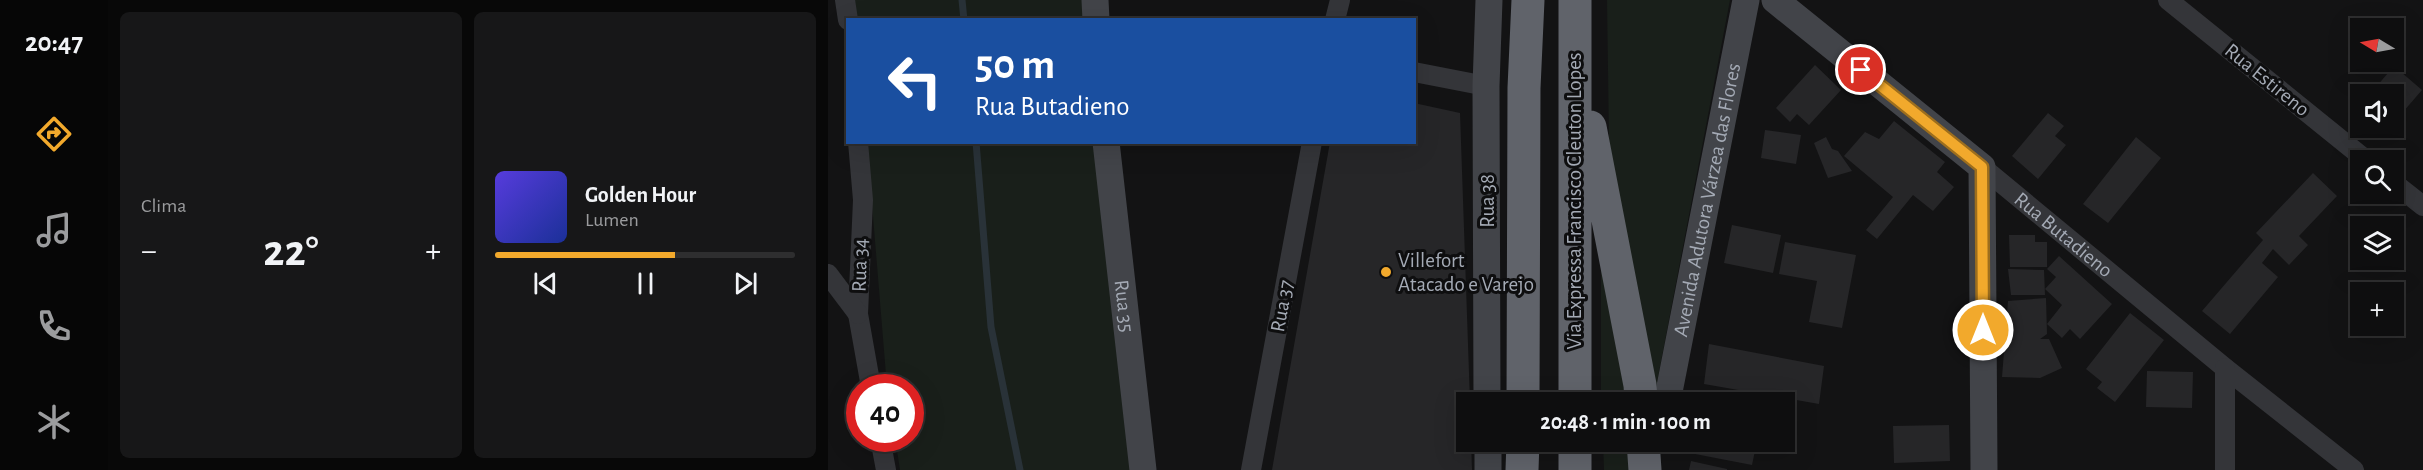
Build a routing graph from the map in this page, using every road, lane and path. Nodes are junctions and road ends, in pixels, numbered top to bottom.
1 (845, 0) edge
2 (1095, 0) edge
3 (1340, 0) edge
4 (1489, 0) edge
5 (1528, 0) edge
6 (1575, 0) edge
7 (1746, 0) edge
8 (1775, 0) edge
9 (2168, 0) edge
10 (848, 18) edge
11 (1097, 18) edge
12 (1336, 18) edge
13 (1574, 34) junction
14 (1416, 72) edge
15 (1486, 86) junction
16 (858, 144) edge
17 (1106, 144) edge
18 (1312, 144) edge
19 (2354, 150) edge
20 (1982, 167) junction
21 (2404, 191) edge
22 (2423, 206) edge
23 (828, 274) edge
24 (858, 314) junction
25 (2225, 368) junction
26 (869, 374) edge
27 (1488, 392) edge
28 (1523, 392) edge
29 (1575, 392) edge
30 (1640, 392) edge
31 (1668, 392) edge
32 (883, 452) edge
33 (1488, 452) edge
34 (1522, 452) edge
35 (1575, 452) edge
36 (1644, 452) edge
37 (1657, 452) edge
38 (886, 470) edge
39 (1143, 470) edge
40 (1251, 470) edge
41 (1488, 470) edge
42 (1522, 470) edge
43 (1575, 470) edge
44 (1645, 470) edge
45 (1654, 470) edge
46 (1984, 470) edge
47 (2225, 470) edge
48 (2354, 470) edge

1 - 10 street
2 - 11 street
3 - 12 street
4 - 15 street, Rua 38
5 - 28 highway
6 - 13 highway, Via Expressa Francisco Cleuton Lopes
7 - 31 street, Avenida Adutora Várzea das Flores
8 - 20 street, Rua Butadieno
9 - 19 street, Rua Estireno
13 - 29 highway, Via Expressa Francisco Cleuton Lopes
13 - 30 highway
14 - 15 street
15 - 27 street, Rua 38
16 - 24 street, Rua 34
17 - 39 street, Rua 35
18 - 40 street, Rua 37
20 - 25 street, Rua Butadieno
20 - 46 street
21 - 22 street
23 - 24 street
24 - 26 street, Rua 34
25 - 47 street
25 - 48 street, Rua Butadieno
32 - 38 street
33 - 41 street
34 - 42 highway
35 - 43 highway
36 - 44 highway
37 - 45 street

